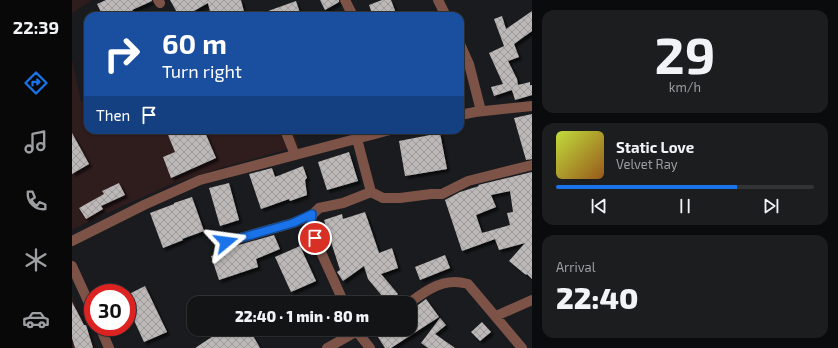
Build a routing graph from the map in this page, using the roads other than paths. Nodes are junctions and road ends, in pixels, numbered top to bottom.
1 (345, 0) edge
2 (438, 0) edge
3 (351, 12) edge
4 (444, 12) edge
5 (464, 53) edge
6 (531, 109) edge
7 (481, 112) junction
8 (464, 114) edge
9 (287, 134) edge
10 (375, 134) edge
11 (357, 139) junction
12 (295, 155) junction
13 (532, 164) edge
14 (371, 192) junction
15 (312, 214) junction
16 (72, 241) edge
17 (226, 242) dead end
18 (72, 266) edge
19 (84, 292) edge
20 (341, 296) edge
21 (417, 298) edge
22 (532, 300) edge
23 (496, 316) junction
24 (104, 336) edge
25 (348, 336) edge
26 (362, 336) edge
27 (109, 348) edge
28 (327, 348) edge
29 (370, 348) edge
30 (522, 348) edge

1 - 3 street
2 - 4 street
5 - 7 street
6 - 7 street
7 - 8 street
9 - 12 street
10 - 11 street
11 - 12 street
11 - 14 street
12 - 16 street
13 - 14 street
14 - 15 street
15 - 17 street
15 - 20 street
18 - 19 street
21 - 23 street
22 - 23 street
23 - 30 street
24 - 27 street
25 - 28 street
26 - 29 street

